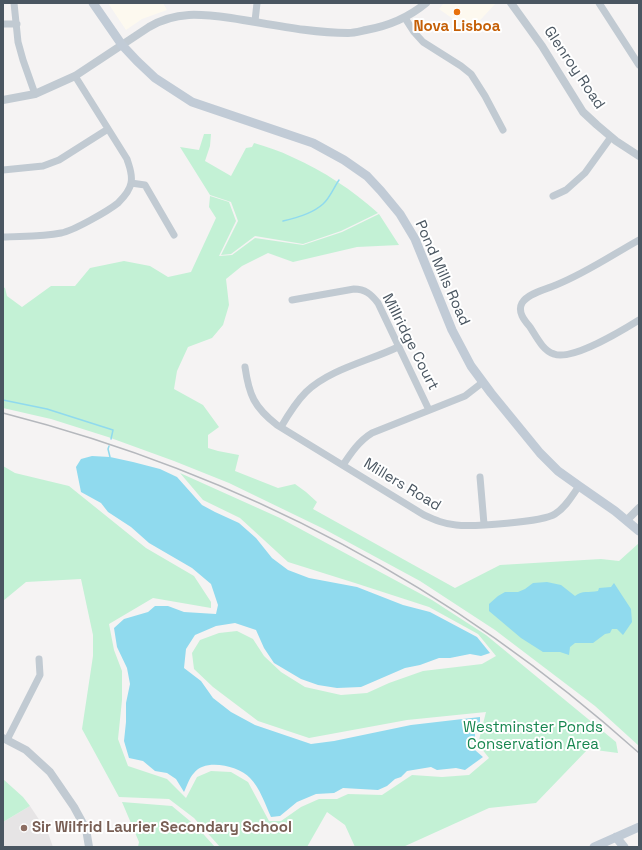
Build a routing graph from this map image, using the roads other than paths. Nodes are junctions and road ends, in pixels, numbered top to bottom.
1 (14, 3) edge
2 (93, 3) edge
3 (257, 3) edge
4 (426, 3) edge
5 (511, 3) edge
6 (599, 3) edge
7 (405, 18) junction
8 (255, 21) junction
9 (3, 24) edge
10 (17, 24) junction
11 (122, 45) junction
12 (639, 65) edge
13 (75, 76) junction
14 (35, 94) junction
15 (3, 100) edge
16 (108, 129) junction
17 (503, 130) dead end
18 (611, 137) junction
19 (639, 156) edge
20 (3, 170) edge
21 (131, 183) junction
22 (553, 196) dead end
23 (174, 235) dead end
24 (3, 237) edge
25 (639, 240) edge
26 (292, 300) dead end
27 (639, 320) edge
28 (398, 347) junction
29 (245, 367) dead end
30 (483, 382) junction
31 (429, 410) junction
32 (281, 427) junction
33 (343, 466) junction
34 (480, 477) dead end
35 (579, 486) junction
36 (639, 508) edge
37 (627, 520) junction
38 (484, 524) junction
39 (639, 531) edge
40 (39, 659) dead end
41 (5, 739) edge
42 (639, 827) edge
43 (616, 837) junction
44 (89, 847) edge
45 (594, 847) edge
46 (624, 847) edge

1 - 10 street
2 - 11 main road, Pond Mills Road
3 - 8 street
4 - 7 street
5 - 18 street, Glenroy Road
6 - 12 street
7 - 8 street
7 - 17 street
8 - 11 street
9 - 10 street
10 - 14 street
11 - 13 street
11 - 30 main road, Pond Mills Road
13 - 14 street
13 - 16 street
14 - 15 street
16 - 20 street
16 - 21 street
18 - 19 street, Glenroy Road
18 - 22 street
21 - 23 street
21 - 24 street
25 - 27 street
26 - 28 street, Millridge Court
28 - 31 street, Millridge Court
28 - 32 street
29 - 32 street, Millers Road
30 - 31 street
30 - 35 main road, Pond Mills Road
31 - 33 street
32 - 33 street, Millers Road
33 - 38 street, Millers Road
34 - 38 street
35 - 37 main road, Pond Mills Road
35 - 38 street, Millers Road
36 - 37 street
37 - 39 main road, Pond Mills Road
40 - 41 street
41 - 44 street
42 - 43 main road
43 - 45 main road
43 - 46 main road

